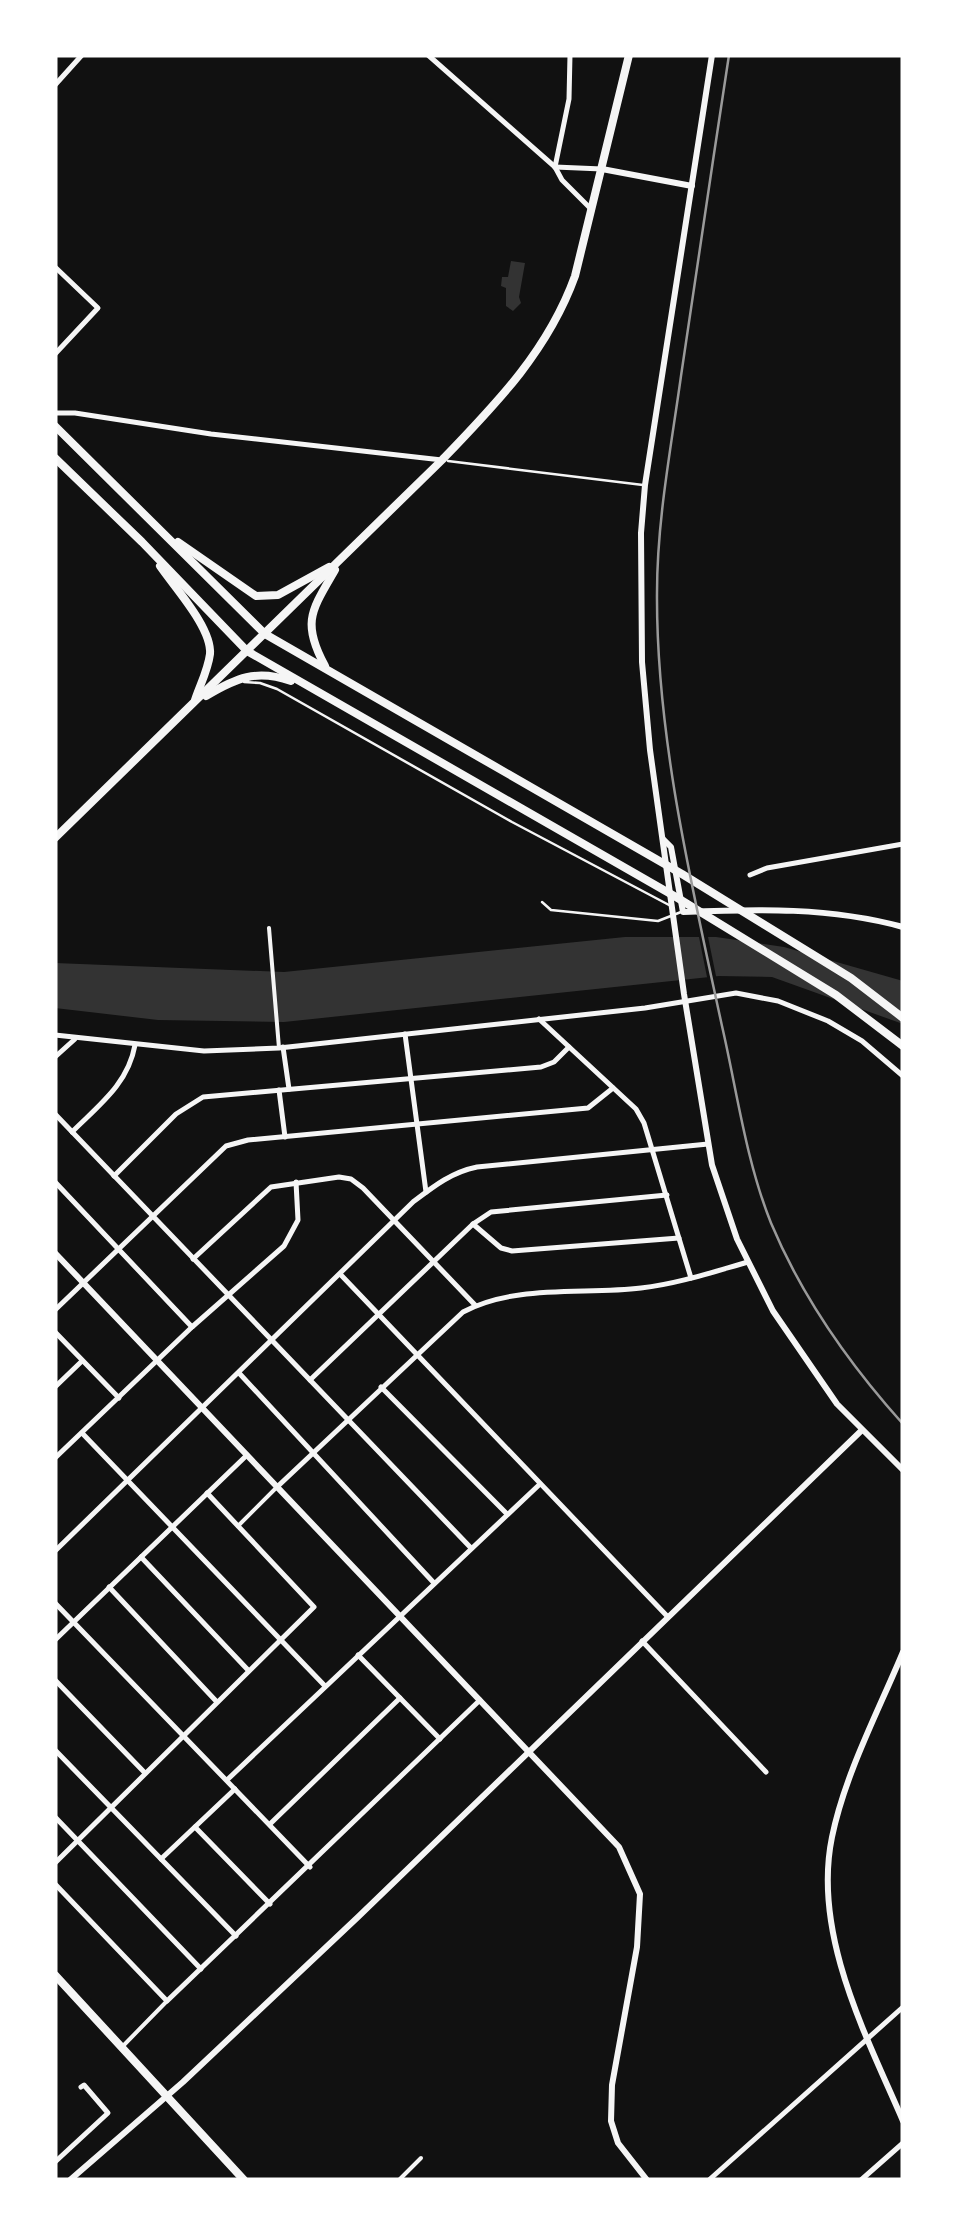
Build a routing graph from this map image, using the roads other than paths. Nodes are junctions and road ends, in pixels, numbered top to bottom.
1 (82, 55) edge
2 (428, 55) edge
3 (570, 55) edge
4 (629, 55) edge
5 (712, 55) edge
6 (55, 84) edge
7 (555, 167) junction
8 (602, 169) junction
9 (692, 186) junction
10 (593, 211) junction
11 (55, 267) edge
12 (55, 354) edge
13 (55, 414) edge
14 (55, 426) edge
15 (55, 458) edge
16 (442, 460) junction
17 (645, 485) junction
18 (158, 528) junction
19 (142, 542) junction
20 (340, 560) junction
21 (265, 634) junction
22 (247, 652) junction
23 (328, 670) junction
24 (223, 686) junction
25 (310, 687) junction
26 (194, 703) junction
27 (55, 838) edge
28 (663, 839) junction
29 (903, 844) edge
30 (750, 875) dead end
31 (542, 902) dead end
32 (674, 907) junction
33 (683, 912) junction
34 (903, 927) edge
35 (269, 928) dead end
36 (684, 997) junction
37 (903, 1018) edge
38 (539, 1019) junction
39 (406, 1034) junction
40 (55, 1035) edge
41 (75, 1038) junction
42 (135, 1044) junction
43 (903, 1046) edge
44 (568, 1047) junction
45 (281, 1048) junction
46 (55, 1057) edge
47 (903, 1076) edge
48 (411, 1079) junction
49 (613, 1088) junction
50 (292, 1089) junction
51 (279, 1090) junction
52 (55, 1114) edge
53 (417, 1125) junction
54 (72, 1132) junction
55 (285, 1138) junction
56 (708, 1144) junction
57 (652, 1150) junction
58 (114, 1176) junction
59 (55, 1182) edge
60 (296, 1182) junction
61 (426, 1192) junction
62 (667, 1195) junction
63 (153, 1217) junction
64 (396, 1220) junction
65 (473, 1224) junction
66 (680, 1238) junction
67 (119, 1249) junction
68 (55, 1253) edge
69 (193, 1259) junction
70 (435, 1262) junction
71 (748, 1262) junction
72 (340, 1274) junction
73 (691, 1278) junction
74 (84, 1282) junction
75 (228, 1295) junction
76 (475, 1305) junction
77 (55, 1310) edge
78 (379, 1315) junction
79 (192, 1327) junction
80 (55, 1332) edge
81 (272, 1340) junction
82 (417, 1354) junction
83 (158, 1360) junction
84 (82, 1361) junction
85 (238, 1372) junction
86 (310, 1380) junction
87 (55, 1387) edge
88 (380, 1387) junction
89 (119, 1398) junction
90 (202, 1408) junction
91 (347, 1419) junction
92 (862, 1430) junction
93 (82, 1433) junction
94 (55, 1446) edge
95 (312, 1451) junction
96 (61, 1452) junction
97 (247, 1454) junction
98 (55, 1458) edge
99 (903, 1470) edge
100 (128, 1481) junction
101 (540, 1484) junction
102 (277, 1486) junction
103 (207, 1493) junction
104 (508, 1514) junction
105 (238, 1526) junction
106 (172, 1527) junction
107 (471, 1548) junction
108 (55, 1552) edge
109 (141, 1557) junction
110 (434, 1583) junction
111 (109, 1588) junction
112 (55, 1603) edge
113 (399, 1616) junction
114 (667, 1616) junction
115 (72, 1623) junction
116 (280, 1639) junction
117 (55, 1640) edge
118 (642, 1641) junction
119 (903, 1652) edge
120 (358, 1655) junction
121 (248, 1670) junction
122 (55, 1680) edge
123 (325, 1686) junction
124 (400, 1698) junction
125 (480, 1700) junction
126 (216, 1701) junction
127 (181, 1736) junction
128 (440, 1740) junction
129 (55, 1750) edge
130 (528, 1750) junction
131 (144, 1772) junction
132 (766, 1772) dead end
133 (228, 1779) junction
134 (236, 1789) junction
135 (110, 1807) junction
136 (55, 1817) edge
137 (270, 1824) junction
138 (196, 1827) junction
139 (78, 1840) junction
140 (161, 1859) junction
141 (55, 1864) edge
142 (310, 1867) junction
143 (55, 1884) edge
144 (270, 1904) junction
145 (236, 1936) junction
146 (201, 1969) junction
147 (55, 1975) edge
148 (167, 2001) junction
149 (903, 2008) edge
150 (868, 2039) junction
151 (122, 2047) junction
152 (81, 2087) dead end
153 (167, 2096) junction
154 (903, 2121) edge
155 (903, 2142) edge
156 (422, 2158) dead end
157 (55, 2162) edge
158 (70, 2180) edge
159 (244, 2180) edge
160 (399, 2180) edge
161 (648, 2180) edge
162 (710, 2180) edge
163 (861, 2180) edge

1 - 6 street
2 - 7 street
3 - 7 street
4 - 8 main road
5 - 9 street
7 - 8 street
7 - 10 street
8 - 9 street
8 - 10 main road
9 - 17 street
10 - 16 main road
11 - 12 street
13 - 16 street
14 - 18 main road
15 - 19 main road
16 - 17 lane
16 - 20 main road
17 - 28 street
18 - 19 main road
18 - 20 main road
18 - 21 main road
19 - 22 main road
19 - 26 main road
20 - 21 main road
20 - 23 main road
21 - 22 main road
21 - 23 main road
22 - 25 main road
22 - 26 main road
23 - 37 main road
24 - 25 main road
24 - 26 main road
24 - 32 lane
25 - 43 main road
26 - 27 main road
28 - 32 street
28 - 33 street
29 - 30 street
31 - 33 lane
32 - 36 street
33 - 34 street
35 - 45 street
36 - 38 street
36 - 47 street
36 - 56 street
38 - 39 street
38 - 44 street
39 - 45 street
39 - 48 street
40 - 41 street
41 - 42 street
41 - 46 street
42 - 45 street
42 - 54 street
44 - 48 street
44 - 49 street
45 - 50 street
48 - 50 street
48 - 53 street
49 - 53 street
49 - 57 street
50 - 51 street
51 - 55 street
51 - 58 street
52 - 54 street
53 - 55 street
53 - 61 street
54 - 58 street
55 - 63 street
56 - 57 street
56 - 71 street
57 - 61 street
57 - 62 street
58 - 63 street
59 - 67 street
60 - 64 street
60 - 69 street
60 - 75 street
61 - 64 street
62 - 65 street
62 - 66 street
63 - 67 street
63 - 69 street
64 - 70 street
64 - 72 street
65 - 66 street
65 - 70 street
66 - 73 street
67 - 74 street
67 - 79 street
68 - 74 street
69 - 75 street
70 - 76 street
70 - 78 street
71 - 73 street
71 - 92 street
72 - 78 street
72 - 81 street
73 - 76 street
74 - 77 street
74 - 83 street
75 - 79 street
75 - 81 street
76 - 82 street
78 - 82 street
78 - 86 street
79 - 83 street
80 - 84 street
81 - 85 street
81 - 86 street
82 - 88 street
82 - 101 street
83 - 89 street
83 - 90 street
84 - 87 street
84 - 89 street
85 - 90 street
85 - 95 street
86 - 91 street
88 - 91 street
88 - 104 street
89 - 93 street
90 - 97 street
90 - 100 street
91 - 95 street
91 - 107 street
92 - 99 street
92 - 114 street
93 - 96 street
93 - 100 street
94 - 96 street
95 - 102 street
95 - 110 street
96 - 98 street
97 - 102 street
97 - 103 street
100 - 106 street
100 - 108 street
101 - 104 street
101 - 114 street
102 - 105 street
102 - 113 street
103 - 105 street
103 - 106 street
104 - 107 street
105 - 116 street
106 - 109 street
106 - 116 street
107 - 110 street
109 - 111 street
109 - 121 street
110 - 113 street
111 - 115 street
111 - 126 street
112 - 115 street
113 - 120 street
113 - 125 street
114 - 118 street
115 - 117 street
115 - 127 street
116 - 121 street
116 - 123 street
118 - 130 street
118 - 132 street
119 - 150 street
120 - 123 street
120 - 124 street
121 - 126 street
122 - 131 street
123 - 133 street
124 - 128 street
124 - 137 street
125 - 128 street
125 - 130 street
126 - 127 street
127 - 131 street
127 - 133 street
128 - 142 street
129 - 135 street
130 - 153 street
130 - 161 street
131 - 135 street
133 - 134 street
134 - 137 street
134 - 138 street
135 - 139 street
135 - 140 street
136 - 139 street
137 - 142 street
138 - 140 street
138 - 144 street
139 - 141 street
139 - 146 street
140 - 145 street
142 - 144 street
143 - 148 street
144 - 145 street
145 - 146 street
146 - 148 street
147 - 151 main road
148 - 151 street
149 - 150 street
150 - 154 street
150 - 162 street
151 - 153 main road
152 - 157 street
153 - 158 street
153 - 159 main road
155 - 163 street
156 - 160 street

